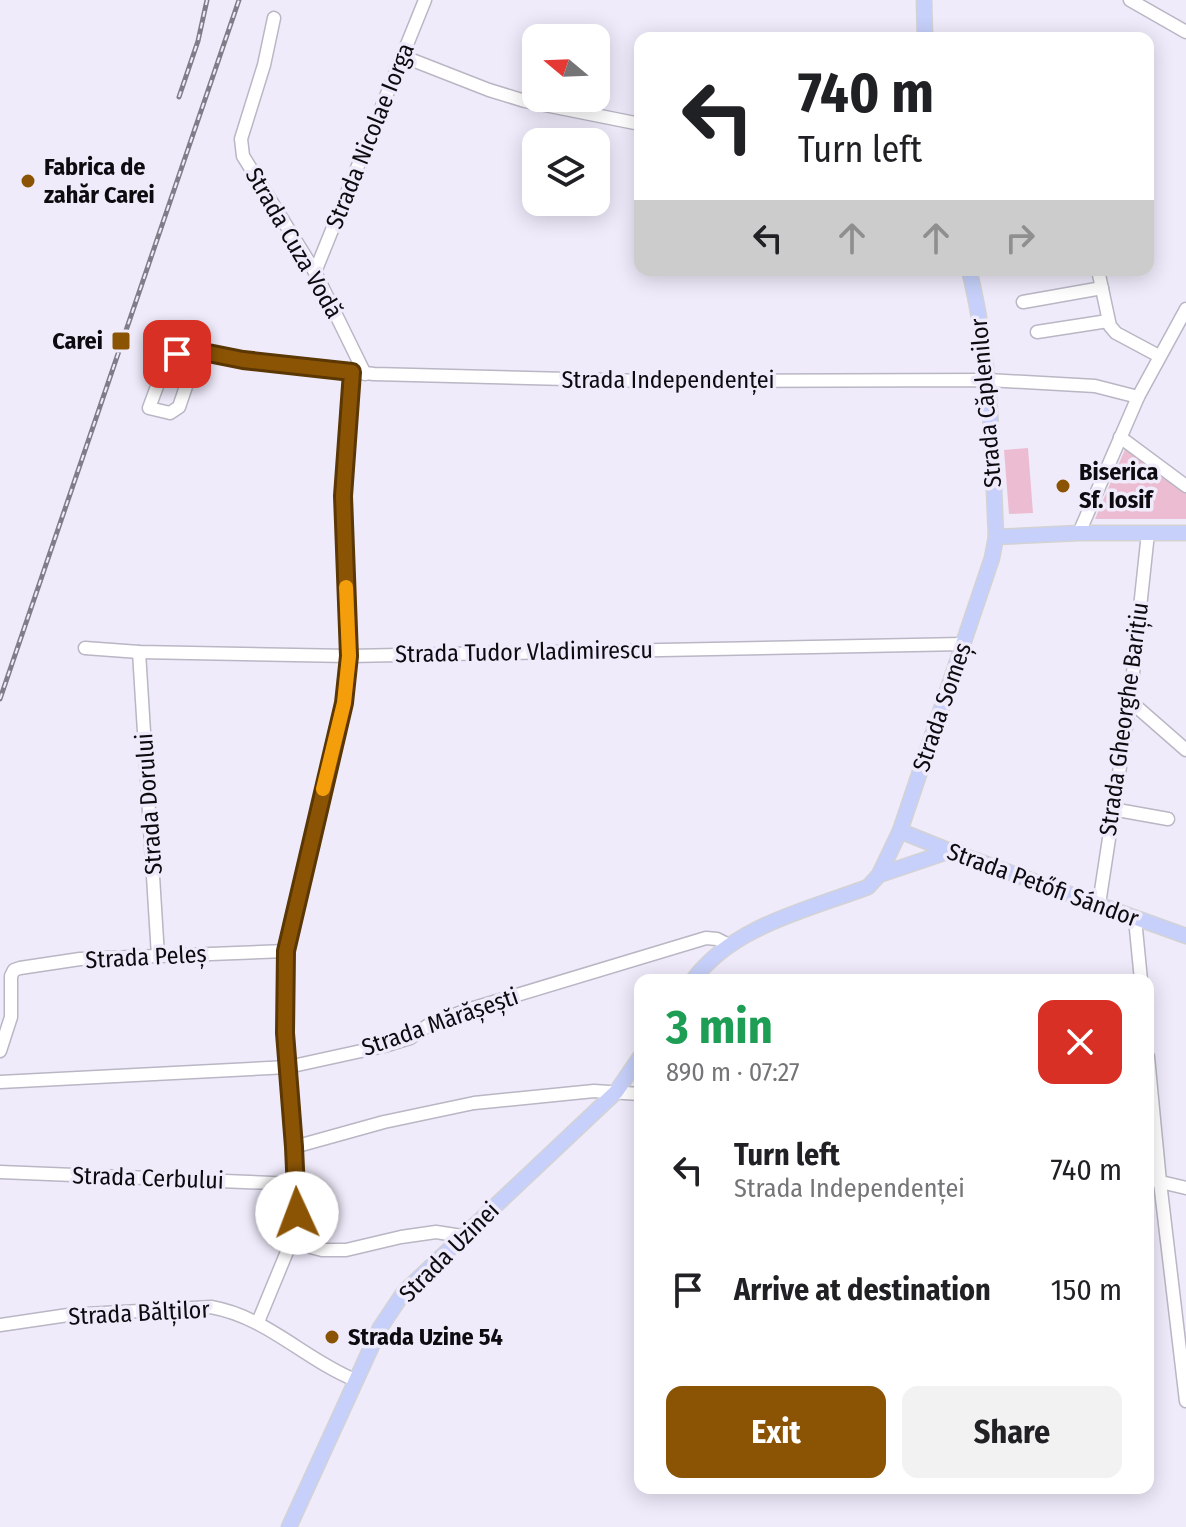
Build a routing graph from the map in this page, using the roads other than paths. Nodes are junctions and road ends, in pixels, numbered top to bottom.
1 (425, 0) edge
2 (924, 0) edge
3 (1130, 0) edge
4 (274, 18) dead end
5 (925, 32) edge
6 (1186, 32) edge
7 (402, 56) junction
8 (634, 123) edge
9 (315, 272) junction
10 (971, 276) edge
11 (1099, 276) edge
12 (1102, 288) junction
13 (1023, 302) dead end
14 (1186, 309) edge
15 (1108, 321) junction
16 (1037, 332) dead end
17 (198, 351) junction
18 (1159, 356) junction
19 (359, 373) junction
20 (988, 380) junction
21 (1138, 397) junction
22 (1120, 437) junction
23 (1186, 486) edge
24 (1079, 533) junction
25 (1148, 533) junction
26 (1186, 533) edge
27 (996, 537) junction
28 (963, 644) junction
29 (85, 648) dead end
30 (139, 652) junction
31 (349, 656) junction
32 (1130, 701) junction
33 (1186, 750) edge
34 (1112, 809) junction
35 (1168, 819) dead end
36 (900, 831) junction
37 (950, 851) junction
38 (879, 875) junction
39 (1099, 904) junction
40 (1135, 919) junction
41 (1186, 936) edge
42 (729, 945) junction
43 (286, 951) junction
44 (158, 956) junction
45 (698, 974) edge
46 (1140, 974) edge
47 (0, 1051) edge
48 (634, 1066) edge
49 (288, 1067) junction
50 (0, 1082) edge
51 (616, 1092) junction
52 (634, 1094) edge
53 (294, 1147) junction
54 (0, 1172) edge
55 (1154, 1180) edge
56 (296, 1184) junction
57 (1186, 1188) edge
58 (462, 1236) junction
59 (291, 1242) junction
60 (258, 1322) junction
61 (0, 1325) edge
62 (1184, 1361) edge
63 (355, 1380) junction
64 (1186, 1401) edge
65 (289, 1527) edge

1 - 7 street, Strada Nicolae Iorga
2 - 5 main road
3 - 6 street
4 - 9 street, Strada Cuza Vodă
7 - 8 street
7 - 9 street, Strada Nicolae Iorga
9 - 19 street, Strada Cuza Vodă
10 - 20 main road, Strada Căplenilor
11 - 12 street
12 - 13 street
12 - 15 street
14 - 18 street
15 - 16 street
15 - 18 street
17 - 17 street
17 - 19 street, Strada Independenței
18 - 21 street
19 - 20 street, Strada Independenței
19 - 31 street
20 - 21 street, Strada Independenței
20 - 27 main road, Strada Căplenilor
21 - 22 street
22 - 23 street
22 - 24 street
24 - 25 main road
24 - 27 main road
25 - 26 main road
25 - 32 street, Strada Gheorghe Barițiu
27 - 28 main road, Strada Someș
28 - 31 street, Strada Tudor Vladimirescu
28 - 36 main road, Strada Someș
29 - 30 street, Strada Tudor Vladimirescu
30 - 31 street, Strada Tudor Vladimirescu
30 - 44 street, Strada Dorului
31 - 43 street
32 - 33 street
32 - 34 street, Strada Gheorghe Barițiu
34 - 35 street
34 - 39 street, Strada Gheorghe Barițiu
36 - 37 main road, Strada Petőfi Sándor
36 - 38 main road, Strada Someș
37 - 38 main road
37 - 39 main road, Strada Petőfi Sándor
38 - 42 main road
39 - 40 main road, Strada Petőfi Sándor
40 - 41 main road, Strada Petőfi Sándor
40 - 46 street
42 - 45 main road
42 - 49 street, Strada Mărășești
43 - 44 street, Strada Peleș
43 - 49 street
44 - 47 street, Strada Peleș
48 - 51 main road, Strada Uzinei
49 - 50 street, Strada Mărășești
49 - 53 street
51 - 52 street
51 - 53 street
51 - 58 main road, Strada Uzinei
53 - 56 street
54 - 56 street, Strada Cerbului
55 - 57 street
55 - 62 street
56 - 59 street
58 - 59 street
58 - 63 main road, Strada Uzinei
59 - 60 street
60 - 61 street, Strada Bălților
60 - 63 street, Strada Bălților
62 - 64 street
63 - 65 main road, Strada Uzinei

